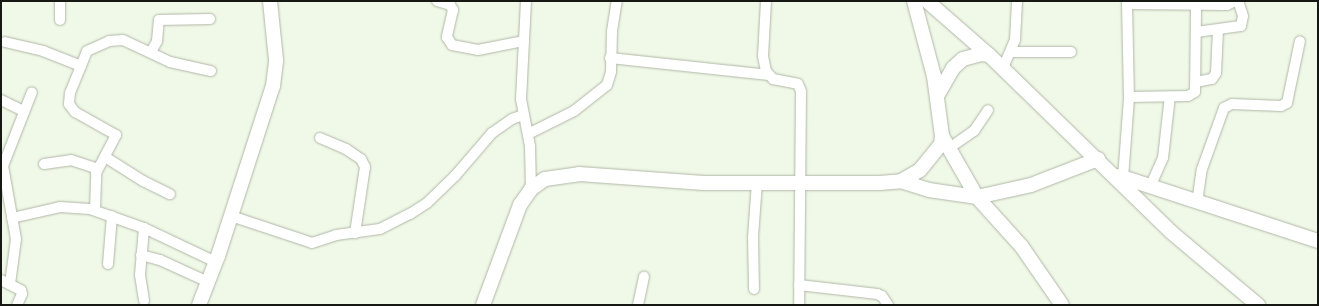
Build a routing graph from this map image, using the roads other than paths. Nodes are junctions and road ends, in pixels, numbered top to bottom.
1 (60, 1) edge
2 (270, 1) edge
3 (436, 1) edge
4 (526, 1) edge
5 (617, 1) edge
6 (766, 1) edge
7 (914, 1) edge
8 (927, 1) edge
9 (1016, 1) edge
10 (1237, 1) edge
11 (1128, 2) edge
12 (1196, 4) junction
13 (210, 19) dead end
14 (60, 20) dead end
15 (1218, 30) junction
16 (1196, 32) junction
17 (524, 41) junction
18 (1300, 41) dead end
19 (5, 42) dead end
20 (151, 52) junction
21 (1011, 52) junction
22 (1071, 52) dead end
23 (989, 55) junction
24 (610, 58) junction
25 (81, 66) junction
26 (1003, 68) junction
27 (211, 71) dead end
28 (769, 76) junction
29 (1196, 82) junction
30 (32, 92) dead end
31 (937, 96) junction
32 (1170, 96) junction
33 (1129, 97) junction
34 (1, 100) edge
35 (988, 110) dead end
36 (24, 111) junction
37 (523, 115) junction
38 (528, 134) junction
39 (942, 136) junction
40 (320, 138) dead end
41 (948, 149) junction
42 (105, 156) junction
43 (1098, 159) junction
44 (44, 164) dead end
45 (98, 169) junction
46 (1119, 176) junction
47 (901, 180) junction
48 (757, 183) junction
49 (798, 183) junction
50 (1150, 187) junction
51 (530, 189) junction
52 (170, 194) dead end
53 (977, 197) junction
54 (1197, 203) junction
55 (95, 210) junction
56 (112, 216) junction
57 (231, 216) junction
58 (12, 218) junction
59 (144, 228) junction
60 (355, 233) junction
61 (1318, 241) edge
62 (141, 255) junction
63 (216, 262) junction
64 (108, 264) dead end
65 (644, 277) dead end
66 (5, 282) edge
67 (208, 282) junction
68 (799, 285) junction
69 (754, 289) dead end
70 (144, 301) dead end
71 (17, 305) edge
72 (199, 305) edge
73 (482, 305) edge
74 (638, 305) edge
75 (799, 305) edge
76 (888, 305) edge
77 (1062, 305) edge
78 (1258, 305) edge

1 - 14 street
2 - 57 street
3 - 17 street
4 - 17 street
5 - 24 street
6 - 28 street
7 - 31 street
8 - 23 street
9 - 21 street
10 - 12 street
10 - 15 street
11 - 12 street
11 - 33 street
12 - 16 street
13 - 20 street
15 - 16 street
15 - 29 street
16 - 29 street
17 - 37 street
18 - 54 street
19 - 25 street
20 - 25 street
20 - 27 street
21 - 22 street
21 - 26 street
23 - 26 street
23 - 31 street
24 - 28 street
24 - 38 street
25 - 42 street
26 - 43 street
28 - 49 street
29 - 32 street
30 - 36 street
31 - 39 street
32 - 33 street
32 - 50 street
33 - 46 street
34 - 36 street
35 - 41 street
36 - 58 street
37 - 38 street
37 - 60 street
38 - 51 street
39 - 41 street
39 - 47 street
40 - 60 street
41 - 53 street
42 - 45 street
42 - 52 street
43 - 46 street
43 - 53 street
44 - 45 street
45 - 55 street
46 - 50 street
46 - 78 street
47 - 49 street
47 - 53 street
48 - 49 street
48 - 51 street
48 - 69 street
49 - 68 street
50 - 54 street
51 - 73 street
53 - 77 street
54 - 61 street
55 - 56 street
55 - 58 street
56 - 59 street
56 - 64 street
57 - 60 street
57 - 63 street
58 - 66 street
59 - 62 street
59 - 63 street
62 - 67 street
62 - 70 street
63 - 67 street
65 - 74 street
66 - 71 street
67 - 72 street
68 - 75 street
68 - 76 street

